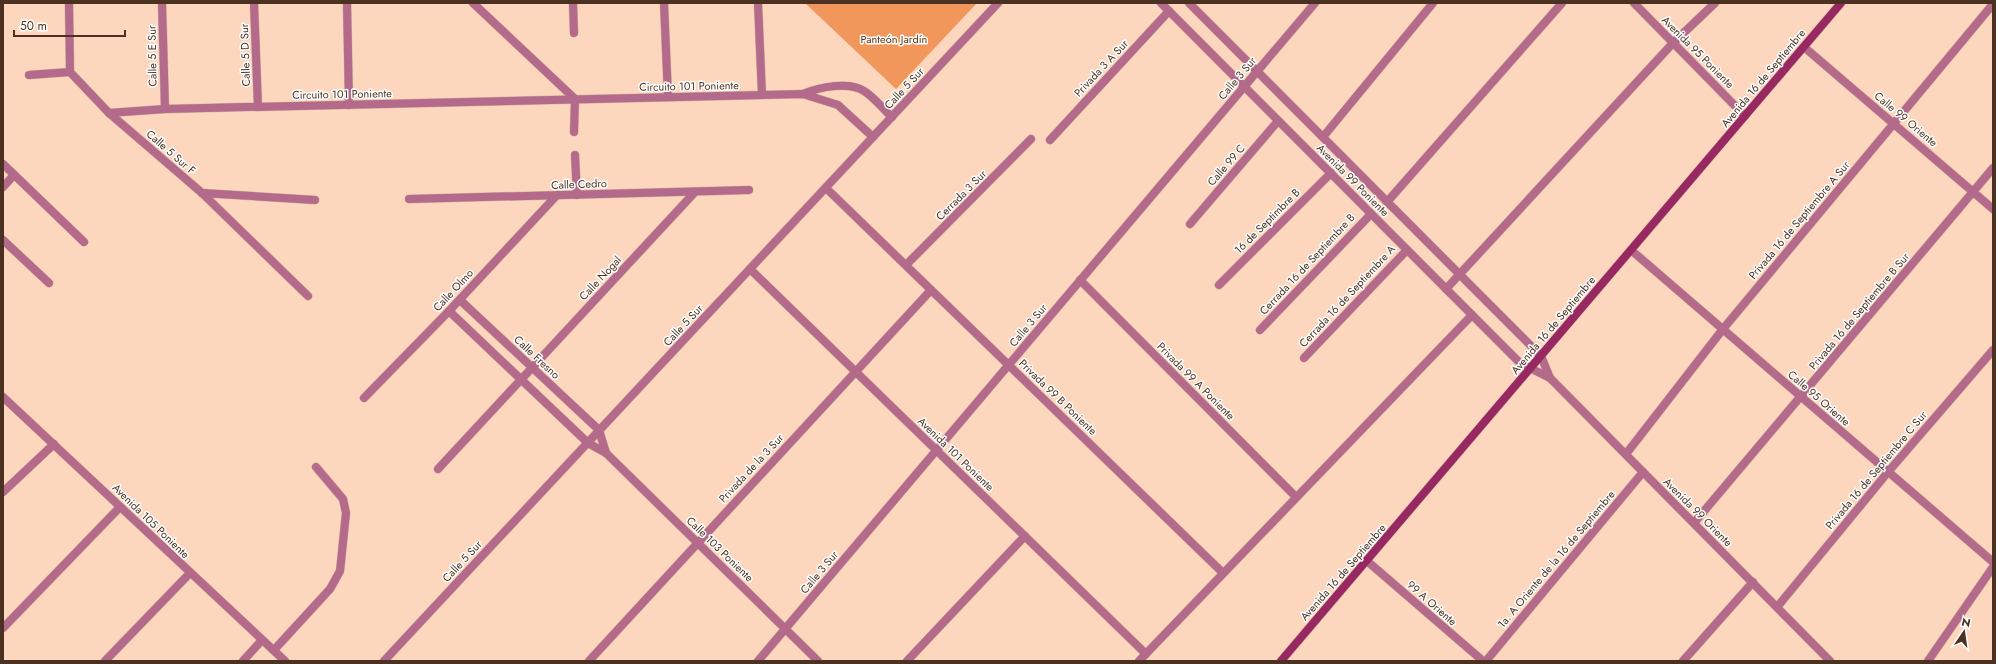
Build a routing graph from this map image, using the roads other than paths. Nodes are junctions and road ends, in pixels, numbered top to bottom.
1 (69, 3) edge
2 (162, 3) edge
3 (254, 3) edge
4 (347, 3) edge
5 (473, 3) edge
6 (573, 3) edge
7 (664, 3) edge
8 (758, 3) edge
9 (998, 3) edge
10 (1161, 3) edge
11 (1189, 3) edge
12 (1315, 3) edge
13 (1433, 3) edge
14 (1562, 3) edge
15 (1634, 3) edge
16 (1716, 3) edge
17 (1841, 3) edge
18 (1993, 4) edge
19 (1169, 11) junction
20 (574, 33) dead end
21 (1673, 43) junction
22 (1804, 47) junction
23 (1257, 71) junction
24 (70, 72) junction
25 (28, 75) dead end
26 (1244, 86) junction
27 (803, 94) junction
28 (762, 95) junction
29 (668, 97) junction
30 (575, 99) junction
31 (349, 105) junction
32 (258, 107) junction
33 (165, 109) junction
34 (109, 113) junction
35 (1746, 116) junction
36 (892, 117) junction
37 (1278, 121) junction
38 (1894, 123) junction
39 (574, 132) dead end
40 (873, 137) junction
41 (1323, 137) junction
42 (1031, 139) dead end
43 (1050, 140) dead end
44 (575, 155) dead end
45 (3, 164) edge
46 (1993, 168) edge
47 (1331, 173) junction
48 (14, 175) junction
49 (3, 187) edge
50 (826, 188) junction
51 (749, 190) dead end
52 (1973, 191) junction
53 (695, 192) junction
54 (202, 193) junction
55 (557, 195) junction
56 (577, 195) junction
57 (409, 199) dead end
58 (315, 200) dead end
59 (1388, 202) junction
60 (1993, 209) edge
61 (1370, 214) junction
62 (1190, 224) dead end
63 (3, 240) edge
64 (84, 242) dead end
65 (1407, 250) junction
66 (1631, 250) junction
67 (906, 265) junction
68 (750, 269) junction
69 (1460, 274) junction
70 (1080, 280) junction
71 (49, 283) dead end
72 (1219, 285) dead end
73 (1446, 289) junction
74 (931, 290) junction
75 (308, 296) dead end
76 (460, 300) junction
77 (449, 311) junction
78 (1472, 315) junction
79 (1723, 329) junction
80 (1260, 330) dead end
81 (1993, 350) edge
82 (1541, 356) junction
83 (1304, 358) dead end
84 (1009, 365) junction
85 (532, 368) junction
86 (1531, 369) junction
87 (856, 371) junction
88 (1550, 378) junction
89 (521, 380) junction
90 (3, 397) edge
91 (1802, 397) junction
92 (364, 398) dead end
93 (599, 430) junction
94 (588, 443) junction
95 (54, 444) junction
96 (936, 450) junction
97 (606, 453) junction
98 (1626, 454) junction
99 (316, 467) dead end
100 (438, 469) dead end
101 (1643, 472) junction
102 (1888, 472) junction
103 (3, 492) edge
104 (1296, 497) junction
105 (120, 507) junction
106 (1694, 523) junction
107 (1025, 536) junction
108 (697, 542) junction
109 (1367, 561) junction
110 (1993, 562) edge
111 (1993, 567) edge
112 (190, 573) junction
113 (1223, 573) junction
114 (1752, 582) junction
115 (1778, 606) junction
116 (3, 628) edge
117 (785, 629) junction
118 (262, 640) junction
119 (274, 650) junction
120 (1146, 654) junction
121 (105, 661) edge
122 (243, 661) edge
123 (284, 661) edge
124 (384, 661) edge
125 (589, 661) edge
126 (758, 661) edge
127 (818, 661) edge
128 (907, 661) edge
129 (1139, 661) edge
130 (1281, 661) edge
131 (1483, 661) edge
132 (1486, 661) edge
133 (1683, 661) edge
134 (1830, 661) edge
135 (1928, 661) edge

1 - 24 street
2 - 33 street, Calle 5 E Sur
3 - 32 street, Calle 5 D Sur
4 - 31 street
5 - 30 street
6 - 20 street
7 - 29 street
8 - 28 street
9 - 36 street, Calle 5 Sur
10 - 19 street, Avenida 99 Poniente
11 - 23 street, Avenida 99 Poniente
12 - 23 street, Calle 3 Sur
13 - 41 street
14 - 59 street
15 - 21 street, Avenida 95 Poniente
16 - 21 street
17 - 22 main road, Avenida 16 de Septiembre
18 - 38 street, Privada 16 de Septiembre A Sur
19 - 26 street, Avenida 99 Poniente
19 - 43 street, Privada 3 A Sur
21 - 35 street, Avenida 95 Poniente
21 - 69 street
22 - 35 main road, Avenida 16 de Septiembre
22 - 38 street, Calle 99 Oriente
23 - 26 street, Calle 3 Sur
23 - 41 street, Avenida 99 Poniente
24 - 25 street
24 - 34 street, Calle 5 Sur F
26 - 37 street, Avenida 99 Poniente
26 - 70 street, Calle 3 Sur
27 - 28 street, Circuito 101 Poniente
27 - 36 street, Circuito 101 Poniente
27 - 40 street, Circuito 101 Poniente
28 - 29 street, Circuito 101 Poniente
29 - 30 street, Circuito 101 Poniente
30 - 31 street, Circuito 101 Poniente
30 - 39 street
31 - 32 street, Circuito 101 Poniente
32 - 33 street, Circuito 101 Poniente
33 - 34 street, Circuito 101 Poniente
34 - 54 street, Calle 5 Sur F
35 - 66 main road, Avenida 16 de Septiembre
36 - 40 street, Calle 5 Sur
37 - 47 street, Avenida 99 Poniente
37 - 62 street, Calle 99 C
38 - 52 street, Calle 99 Oriente
38 - 79 street, Privada 16 de Septiembre A Sur
40 - 50 street, Calle 5 Sur
41 - 59 street, Avenida 99 Poniente
42 - 67 street, Cerrada 3 Sur
44 - 56 street
45 - 48 street
46 - 52 street, Privada 16 de Septiembre B Sur
47 - 61 street, Avenida 99 Poniente
47 - 72 street, 16 de Septimbre B
48 - 49 street
48 - 64 street
50 - 67 street, Privada 99 B Poniente
50 - 68 street, Calle 5 Sur
51 - 53 street, Calle Cedro
52 - 60 street, Calle 99 Oriente
52 - 91 street, Privada 16 de Septiembre B Sur
53 - 56 street, Calle Cedro
53 - 85 street, Calle Nogal
54 - 58 street
54 - 75 street, Calle 5 Sur F
55 - 56 street, Calle Cedro
55 - 57 street, Calle Cedro
55 - 76 street, Calle Olmo
59 - 69 street, Avenida 99 Poniente
61 - 65 street, Avenida 99 Poniente
61 - 80 street, Cerrada 16 de Septiembre B
63 - 71 street
65 - 73 street, Avenida 99 Poniente
65 - 83 street, Cerrada 16 de Septiembre A
66 - 79 street, Calle 95 Oriente
66 - 82 main road, Avenida 16 de Septiembre
67 - 74 street, Privada 99 B Poniente
68 - 87 street, Avenida 101 Poniente
68 - 93 street, Calle 5 Sur
69 - 73 street
69 - 82 street, Avenida 99 Poniente
70 - 84 street, Calle 3 Sur
70 - 104 street, Privada 99 A Poniente
73 - 78 street, Avenida 99 Poniente
74 - 84 street, Privada 99 B Poniente
74 - 87 street, Privada de la 3 Sur
76 - 77 street, Calle Olmo
76 - 85 street, Calle Fresno
77 - 89 street
77 - 92 street, Calle Olmo
78 - 86 street, Avenida 99 Poniente
78 - 104 street
79 - 91 street, Calle 95 Oriente
79 - 98 street, Privada 16 de Septiembre A Sur
81 - 102 street, Privada 16 de Septiembre C Sur
82 - 86 main road, Avenida 16 de Septiembre
82 - 88 street, Avenida 99 Oriente
84 - 96 street, Calle 3 Sur
84 - 113 street, Privada 99 B Poniente
85 - 89 street, Calle Nogal
85 - 93 street, Calle Fresno
86 - 88 street, Avenida 99 Oriente
86 - 109 main road, Avenida 16 de Septiembre
87 - 96 street, Avenida 101 Poniente
87 - 108 street, Privada de la 3 Sur
88 - 98 street, Avenida 99 Oriente
89 - 94 street
89 - 100 street, Calle Nogal
90 - 95 street, Avenida 105 Poniente
91 - 102 street, Calle 95 Oriente
91 - 106 street, Privada 16 de Septiembre B Sur
93 - 94 street, Calle 5 Sur
93 - 97 street, Calle 103 Poniente
94 - 97 street, Calle 103 Poniente
94 - 124 street, Calle 5 Sur
95 - 103 street
95 - 105 street, Avenida 105 Poniente
96 - 107 street, Avenida 101 Poniente
96 - 117 street, Calle 3 Sur
97 - 108 street, Calle 103 Poniente
98 - 101 street, Avenida 99 Oriente
99 - 119 street
101 - 106 street, Avenida 99 Oriente
101 - 132 street, 1a. A Oriente de la 16 de Septiembre
102 - 110 street, Calle 95 Oriente
102 - 115 street, Privada 16 de Septiembre C Sur
104 - 113 street
105 - 112 street, Avenida 105 Poniente
105 - 116 street
106 - 114 street, Avenida 99 Oriente
107 - 120 street, Avenida 101 Poniente
107 - 128 street
108 - 117 street, Calle 103 Poniente
108 - 125 street, Privada de la 3 Sur
109 - 130 main road, Avenida 16 de Septiembre
109 - 131 street, 99 A Oriente
111 - 135 street
112 - 118 street, Avenida 105 Poniente
112 - 121 street
113 - 120 street
114 - 115 street, Avenida 99 Oriente
114 - 133 street
115 - 134 street, Avenida 99 Oriente
117 - 126 street, Calle 3 Sur
117 - 127 street, Calle 103 Poniente
118 - 119 street, Avenida 105 Poniente
118 - 122 street
119 - 123 street, Avenida 105 Poniente
120 - 129 street

